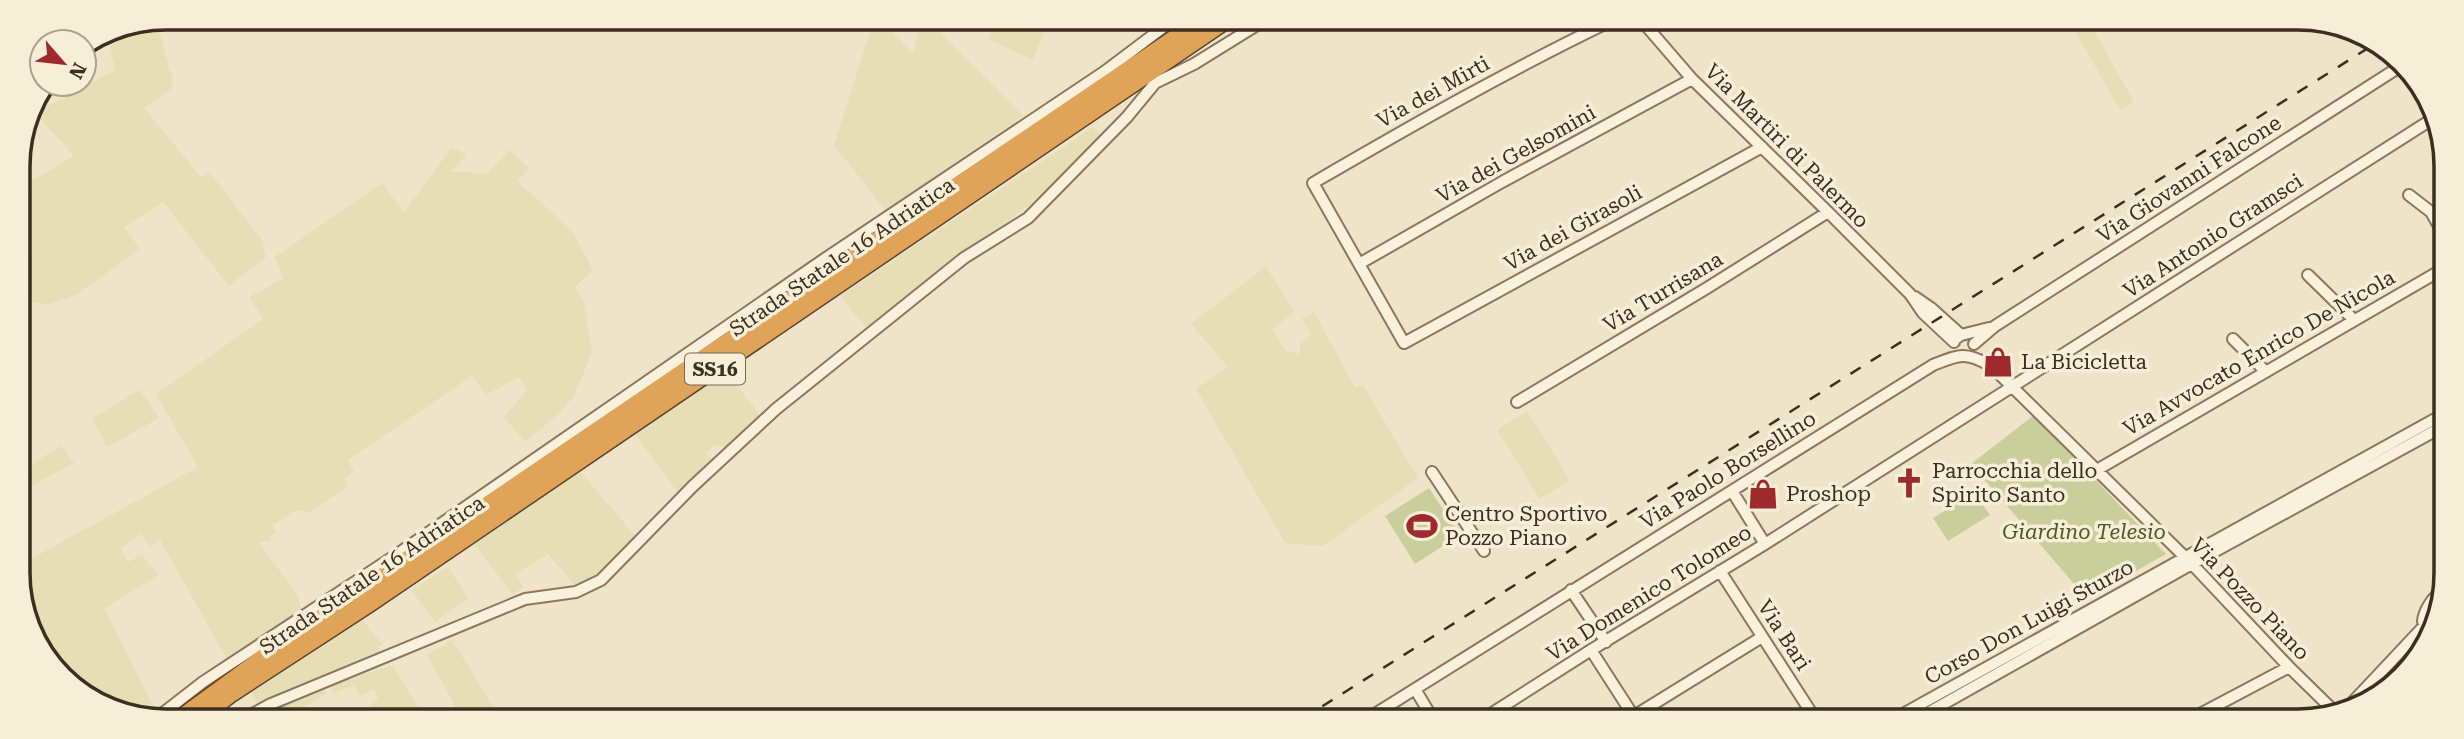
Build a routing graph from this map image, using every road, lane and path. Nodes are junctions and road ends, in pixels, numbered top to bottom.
1 (1160, 30) edge
2 (1186, 30) edge
3 (1212, 30) edge
4 (1249, 30) edge
5 (1592, 30) edge
6 (1650, 30) edge
7 (2394, 70) edge
8 (1692, 79) junction
9 (2427, 122) edge
10 (1762, 146) junction
11 (2409, 195) dead end
12 (1828, 212) junction
13 (2434, 217) edge
14 (1359, 264) junction
15 (2434, 274) edge
16 (2308, 275) dead end
17 (1910, 294) joint
18 (2354, 320) junction
19 (2233, 339) dead end
20 (1964, 345) junction
21 (2266, 372) junction
22 (2013, 387) junction
23 (1517, 402) dead end
24 (2434, 420) edge
25 (2434, 431) edge
26 (2095, 471) junction
27 (1432, 472) dead end
28 (1732, 491) junction
29 (1765, 544) junction
30 (1485, 551) dead end
31 (2188, 561) junction
32 (1720, 571) junction
33 (1571, 590) junction
34 (2431, 604) edge
35 (2426, 620) edge
36 (2419, 635) edge
37 (1762, 638) junction
38 (1606, 642) junction
39 (1591, 650) junction
40 (2289, 667) junction
41 (1415, 689) junction
42 (2360, 694) edge
43 (2216, 706) junction
44 (2329, 706) edge
45 (168, 709) edge
46 (193, 709) edge
47 (211, 709) edge
48 (262, 709) edge
49 (1383, 709) edge
50 (1427, 709) edge
51 (1499, 709) edge
52 (1629, 709) edge
53 (1649, 709) edge
54 (1809, 709) edge
55 (1932, 709) edge
56 (2210, 709) edge
57 (2216, 709) edge

1 - 45 street
2 - 46 highway, Strada Statale 16 Adriatica / SS16
3 - 47 highway, Strada Statale 16 Adriatica / SS16
4 - 48 street
5 - 14 street, Via dei Mirti
6 - 8 street, Via Martiri di Palermo
7 - 20 street, Via Giovanni Falcone
8 - 10 street, Via Martiri di Palermo
8 - 14 street, Via dei Gelsomini
9 - 22 street, Via Antonio Gramsci
10 - 12 street, Via Martiri di Palermo
10 - 14 street, Via dei Girasoli
11 - 13 street
12 - 17 street, Via Martiri di Palermo
12 - 23 street, Via Turrisana
15 - 18 street, Via Avvocato Enrico De Nicola
16 - 18 street
17 - 20 street, Via Pozzo Piano
18 - 21 street, Via Avvocato Enrico De Nicola
19 - 21 street
20 - 22 street, Via Pozzo Piano
20 - 28 street, Via Paolo Borsellino
21 - 26 street, Via Avvocato Enrico De Nicola
22 - 26 street, Via Pozzo Piano
22 - 29 street, Via Domenico Tolomeo
24 - 31 street, Corso Don Luigi Sturzo
25 - 31 street, Corso Don Luigi Sturzo
26 - 31 street, Via Pozzo Piano
27 - 30 street
28 - 29 street
28 - 33 street, Via Paolo Borsellino
29 - 32 street, Via Domenico Tolomeo
31 - 40 street, Via Pozzo Piano
31 - 55 street, Corso Don Luigi Sturzo
32 - 37 street, Via Bari
32 - 38 street, Via Domenico Tolomeo
33 - 38 street
33 - 41 street, Via Paolo Borsellino
34 - 35 street
36 - 42 street
37 - 53 street
37 - 54 street, Via Bari
38 - 39 street, Via Domenico Tolomeo
39 - 51 street, Via Domenico Tolomeo
39 - 52 street
40 - 43 street
40 - 44 street, Via Pozzo Piano
41 - 49 street, Via Paolo Borsellino
41 - 50 street
43 - 56 street
43 - 57 street

